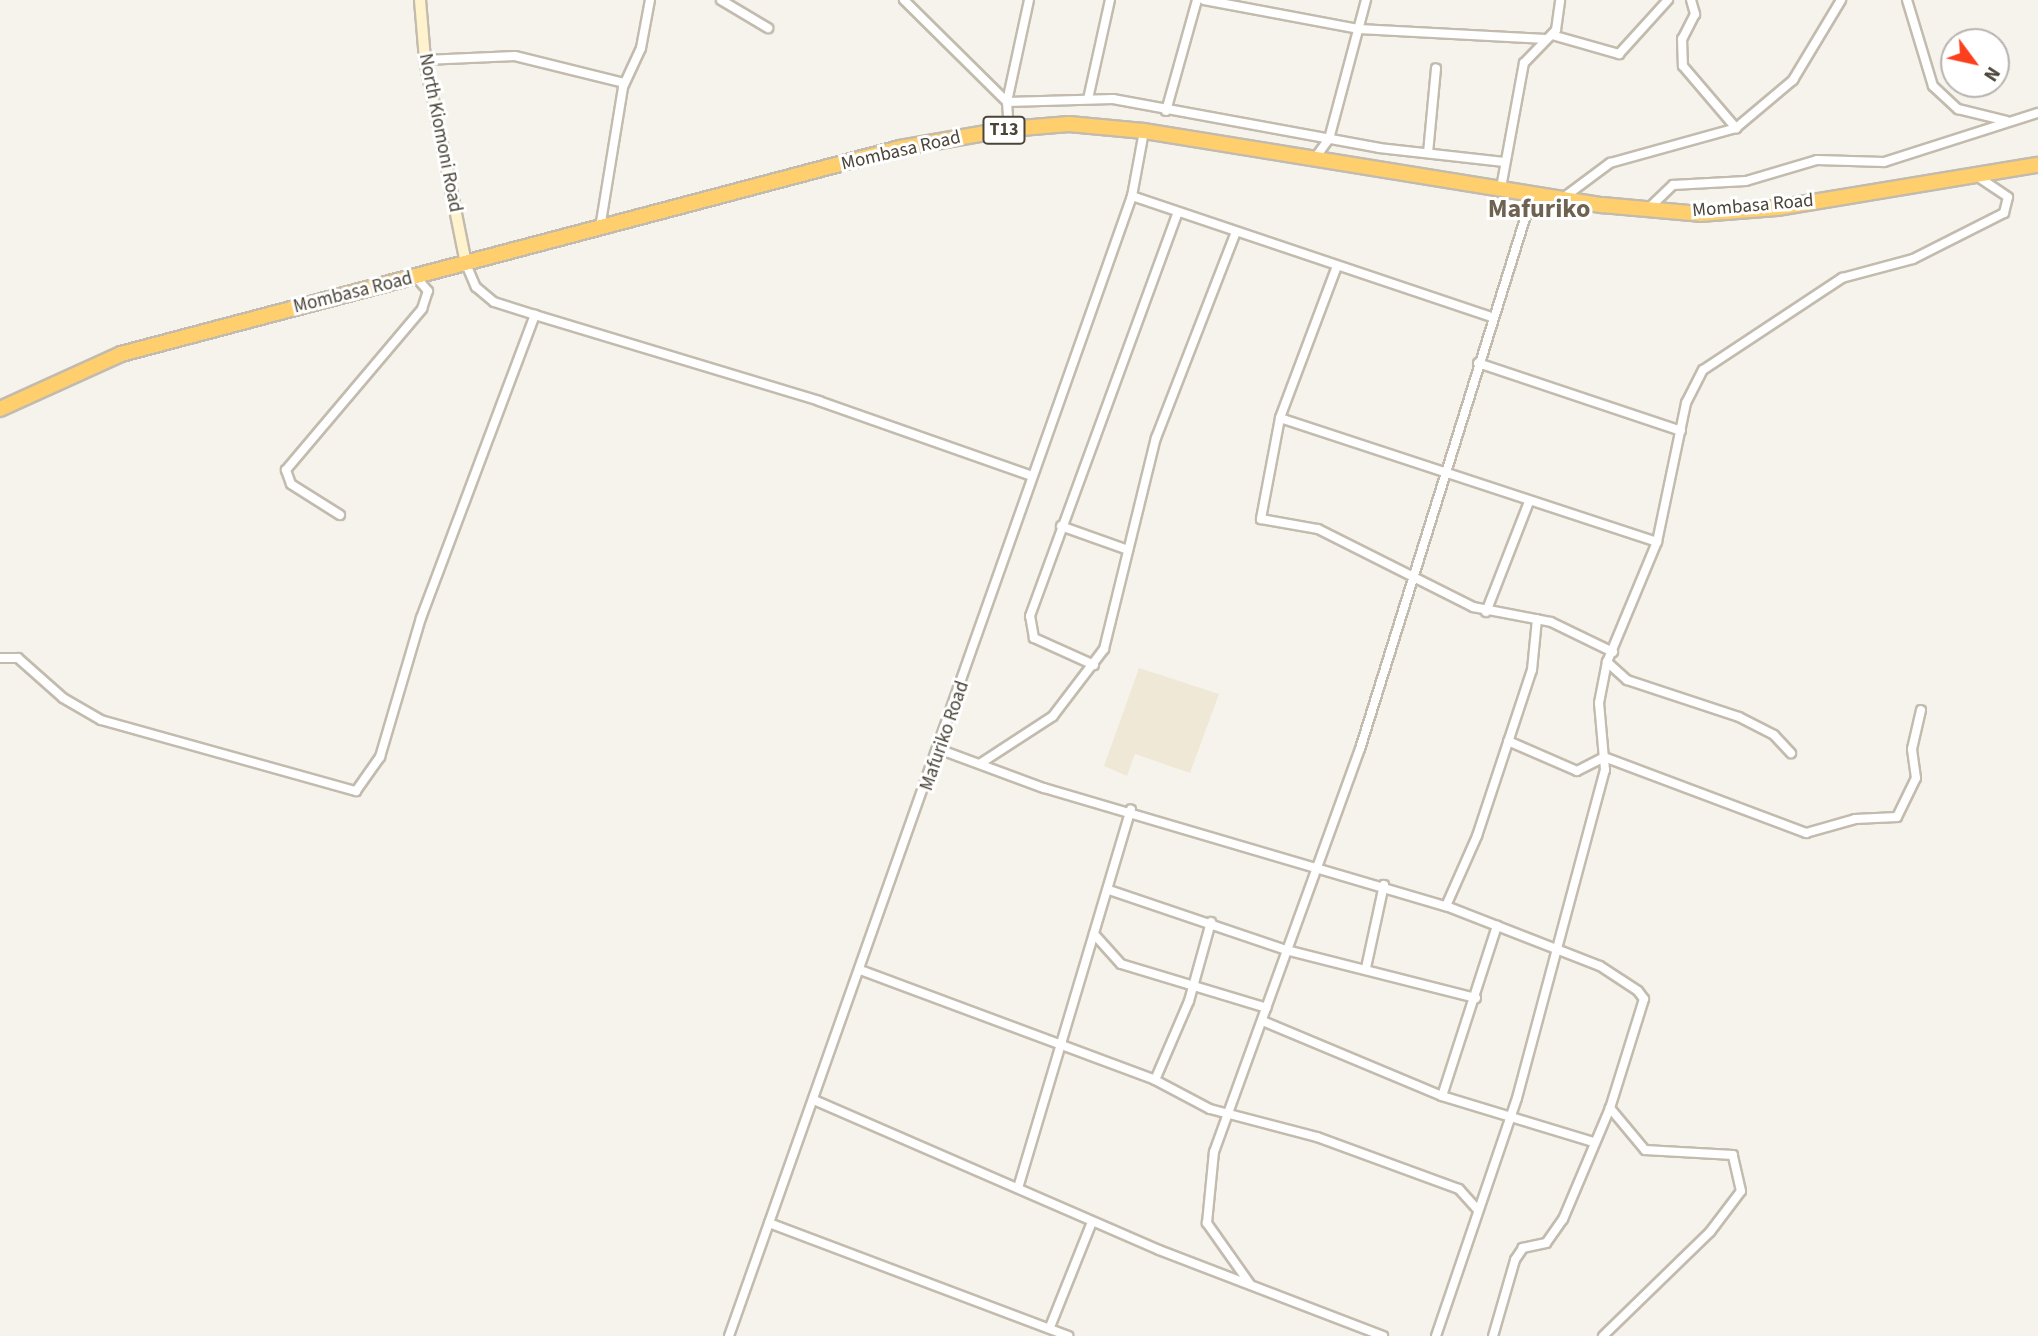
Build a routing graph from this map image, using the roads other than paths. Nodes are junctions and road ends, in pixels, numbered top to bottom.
1 (420, 0) edge
2 (650, 0) edge
3 (721, 0) edge
4 (904, 0) edge
5 (1029, 0) edge
6 (1110, 0) edge
7 (1197, 0) edge
8 (1204, 0) edge
9 (1366, 0) edge
10 (1560, 0) edge
11 (1668, 0) edge
12 (1691, 0) edge
13 (1841, 0) edge
14 (1907, 0) edge
15 (768, 28) dead end
16 (1359, 30) junction
17 (1549, 37) junction
18 (425, 60) junction
19 (1436, 68) dead end
20 (624, 83) junction
21 (1088, 99) junction
22 (1007, 102) junction
23 (1166, 111) junction
24 (2038, 114) edge
25 (2013, 121) junction
26 (1736, 128) junction
27 (1009, 129) junction
28 (1144, 131) junction
29 (1329, 139) junction
30 (1429, 153) junction
31 (1313, 161) junction
32 (1504, 162) junction
33 (2038, 165) edge
34 (1971, 172) junction
35 (1501, 188) junction
36 (1533, 193) junction
37 (1132, 196) junction
38 (1563, 198) junction
39 (1648, 209) junction
40 (1177, 215) junction
41 (600, 228) junction
42 (1235, 234) junction
43 (466, 264) junction
44 (1338, 266) junction
45 (416, 277) junction
46 (535, 315) junction
47 (1492, 317) junction
48 (1478, 363) junction
49 (0, 409) edge
50 (1280, 418) junction
51 (1681, 430) junction
52 (1444, 475) junction
53 (1032, 476) junction
54 (1528, 504) junction
55 (340, 515) dead end
56 (1061, 526) junction
57 (1657, 542) junction
58 (1128, 550) junction
59 (1412, 575) junction
60 (1486, 612) junction
61 (1537, 619) junction
62 (1613, 652) junction
63 (0, 658) edge
64 (1607, 662) junction
65 (1094, 665) junction
66 (1921, 710) dead end
67 (1508, 741) junction
68 (941, 750) junction
69 (1791, 753) dead end
70 (1604, 757) junction
71 (981, 763) junction
72 (1131, 809) junction
73 (1316, 867) junction
74 (1384, 885) junction
75 (1109, 890) junction
76 (1446, 906) junction
77 (1211, 922) junction
78 (1497, 926) junction
79 (1094, 934) junction
80 (1557, 948) junction
81 (1286, 950) junction
82 (1366, 968) junction
83 (860, 970) junction
84 (1190, 989) junction
85 (1476, 998) junction
86 (1267, 1008) junction
87 (1265, 1022) junction
88 (1065, 1047) junction
89 (1154, 1080) junction
90 (1443, 1096) junction
91 (814, 1100) junction
92 (1610, 1108) junction
93 (1232, 1112) junction
94 (1510, 1118) junction
95 (1593, 1142) junction
96 (1018, 1188) junction
97 (1478, 1210) junction
98 (1091, 1222) junction
99 (769, 1223) junction
100 (1250, 1284) junction
101 (1050, 1326) junction
102 (729, 1336) edge
103 (1068, 1336) edge
104 (1384, 1336) edge
105 (1436, 1336) edge
106 (1493, 1336) edge
107 (1603, 1336) edge

1 - 18 main road, North Kiomoni Road
2 - 20 street
3 - 15 street
4 - 22 street
5 - 22 street
6 - 21 street
7 - 23 street
8 - 16 street
9 - 16 street
10 - 17 street
11 - 17 street
12 - 26 street
13 - 26 street
14 - 25 street
16 - 17 street
16 - 29 street
17 - 32 street
18 - 20 street
18 - 43 main road, North Kiomoni Road
19 - 30 street
20 - 41 street
21 - 22 street
21 - 23 street
22 - 27 street
23 - 29 street
24 - 25 street
25 - 39 street
26 - 38 street
27 - 28 highway, Mombasa Road / T13
27 - 41 highway, Mombasa Road / T13
28 - 31 highway, Mombasa Road / T13
28 - 37 street, Mafuriko Road
29 - 30 street
29 - 31 street
30 - 32 street
31 - 35 highway, Mombasa Road / T13
32 - 35 street
33 - 34 highway, Mombasa Road / T13
34 - 39 highway, Mombasa Road / T13
34 - 51 street
35 - 36 highway, Mombasa Road / T13
36 - 38 highway, Mombasa Road / T13
36 - 47 street
37 - 40 street
37 - 53 street, Mafuriko Road
38 - 39 highway, Mombasa Road / T13
40 - 42 street
40 - 56 street
41 - 43 highway, Mombasa Road / T13
42 - 44 street
42 - 58 street
43 - 45 highway, Mombasa Road / T13
43 - 46 street
44 - 47 street
44 - 50 street
45 - 49 highway, Mombasa Road / T13
45 - 55 street
46 - 53 street
46 - 63 street
47 - 48 street
48 - 51 street
48 - 52 street
50 - 52 street
50 - 59 street
51 - 57 street
52 - 54 street
52 - 59 street
53 - 68 street, Mafuriko Road
54 - 57 street
54 - 60 street
56 - 58 street
56 - 65 street
57 - 62 street
58 - 65 street
59 - 60 street
59 - 73 street
60 - 61 street
61 - 62 street
61 - 67 street
62 - 64 street
64 - 69 street
64 - 70 street
65 - 71 street
66 - 70 street
67 - 70 street
67 - 76 street
68 - 71 street
68 - 83 street, Mafuriko Road
70 - 80 street
71 - 72 street
72 - 73 street
72 - 75 street
73 - 74 street
73 - 81 street
74 - 76 street
74 - 82 street
75 - 77 street
75 - 79 street
76 - 78 street
77 - 81 street
77 - 84 street
78 - 80 street
78 - 85 street
79 - 84 street
79 - 88 street
80 - 92 street
80 - 94 street
81 - 82 street
81 - 86 street
82 - 85 street
83 - 88 street
83 - 91 street, Mafuriko Road
84 - 86 street
84 - 89 street
85 - 90 street
86 - 87 street
87 - 90 street
87 - 93 street
88 - 89 street
88 - 96 street
89 - 93 street
90 - 94 street
91 - 96 street
91 - 99 street, Mafuriko Road
92 - 95 street
92 - 107 street
93 - 97 street
93 - 100 street
94 - 95 street
94 - 97 street
95 - 106 street
96 - 98 street
97 - 105 street
98 - 100 street
98 - 101 street
99 - 101 street
99 - 102 street, Mafuriko Road
100 - 104 street
101 - 103 street

